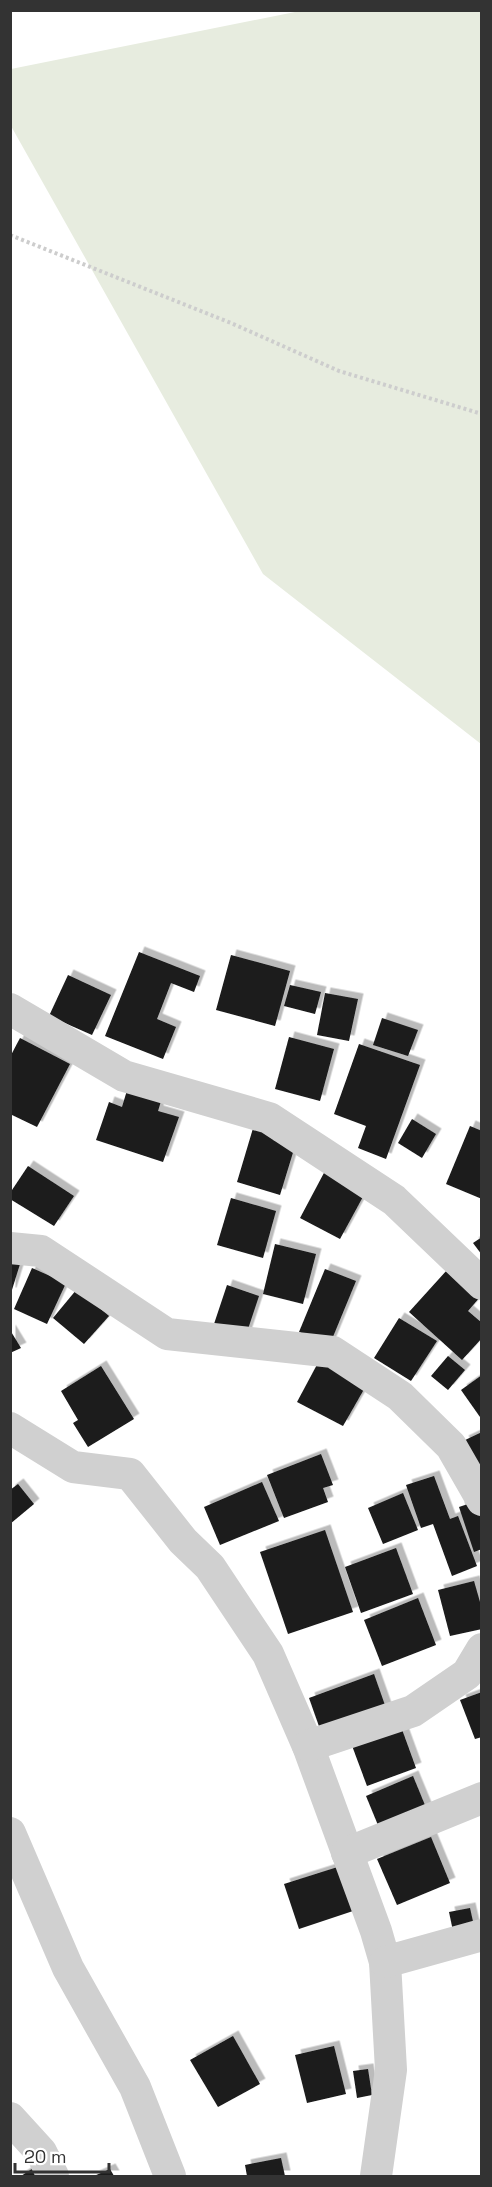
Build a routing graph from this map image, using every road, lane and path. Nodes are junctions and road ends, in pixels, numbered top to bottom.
1 (10, 236) edge
2 (482, 414) edge
3 (10, 1009) edge
4 (10, 1248) edge
5 (482, 1284) edge
6 (10, 1428) edge
7 (482, 1500) edge
8 (482, 1649) edge
9 (308, 1746) junction
10 (482, 1798) edge
11 (10, 1833) edge
12 (347, 1853) junction
13 (482, 1935) edge
14 (385, 1962) junction
15 (10, 2118) edge
16 (53, 2176) edge
17 (170, 2176) edge
18 (376, 2176) edge

1 - 2 path
3 - 5 street
4 - 7 street
6 - 9 street
8 - 9 street
9 - 12 street
10 - 12 street
11 - 17 street
12 - 14 street
13 - 14 street
14 - 18 street
15 - 16 street

